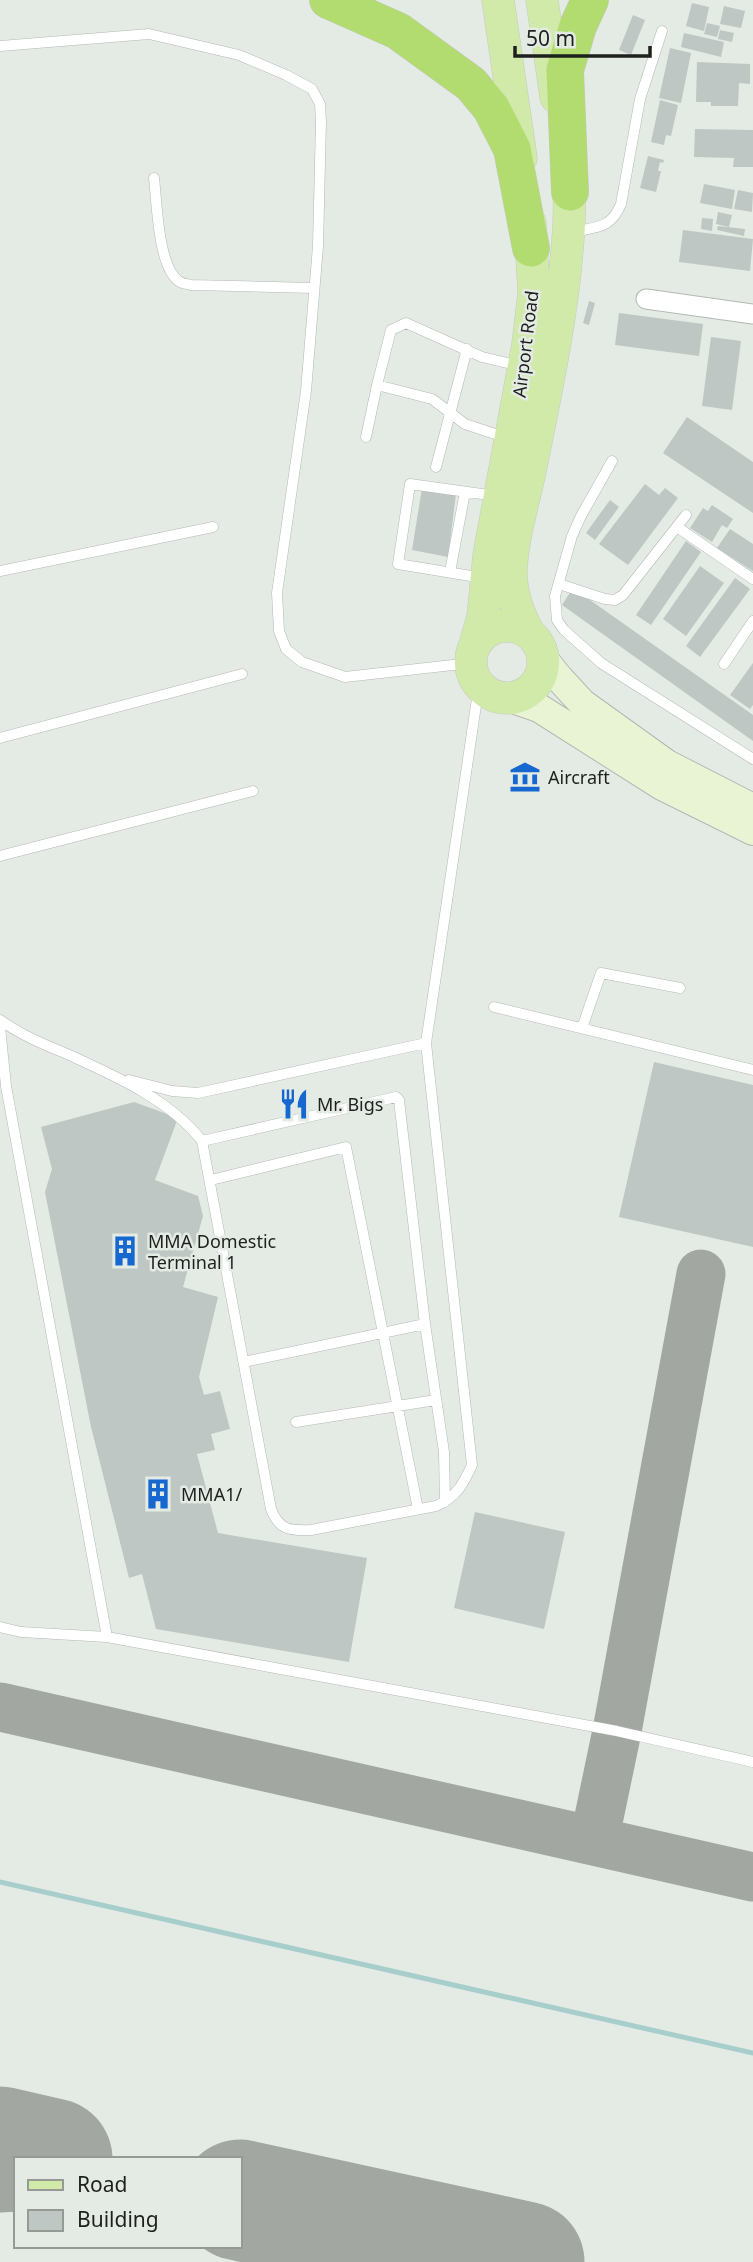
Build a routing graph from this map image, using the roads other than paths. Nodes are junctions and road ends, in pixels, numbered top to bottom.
1 (328, 0) edge
2 (498, 0) edge
3 (542, 0) edge
4 (590, 0) edge
5 (662, 31) dead end
6 (0, 46) edge
7 (154, 178) dead end
8 (570, 192) junction
9 (569, 233) junction
10 (531, 248) junction
11 (313, 288) junction
12 (646, 299) dead end
13 (753, 314) edge
14 (467, 349) junction
15 (524, 367) junction
16 (377, 384) junction
17 (449, 413) junction
18 (366, 437) dead end
19 (511, 440) junction
20 (612, 461) dead end
21 (436, 467) dead end
22 (466, 492) junction
23 (500, 496) junction
24 (686, 515) dead end
25 (213, 527) dead end
26 (677, 527) junction
27 (0, 570) edge
28 (450, 572) junction
29 (486, 579) junction
30 (753, 579) edge
31 (559, 584) junction
32 (753, 621) edge
33 (536, 645) junction
34 (724, 664) dead end
35 (475, 665) junction
36 (242, 674) dead end
37 (513, 699) junction
38 (0, 738) edge
39 (753, 759) edge
40 (253, 791) dead end
41 (753, 808) edge
42 (753, 831) edge
43 (0, 856) edge
44 (680, 988) dead end
45 (494, 1007) dead end
46 (0, 1020) edge
47 (0, 1027) edge
48 (582, 1028) junction
49 (426, 1043) junction
50 (753, 1070) edge
51 (120, 1077) junction
52 (202, 1141) junction
53 (211, 1180) junction
54 (425, 1324) junction
55 (382, 1333) junction
56 (244, 1362) junction
57 (436, 1400) junction
58 (397, 1406) junction
59 (296, 1422) dead end
60 (446, 1502) junction
61 (418, 1509) junction
62 (0, 1627) edge
63 (107, 1637) junction
64 (753, 1762) edge

1 - 10 highway
2 - 10 main road, Airport Road
3 - 8 main road, Airport Road
4 - 8 highway
5 - 9 lane
6 - 11 lane
7 - 11 lane
8 - 9 main road, Airport Road
9 - 33 main road, Airport Road
10 - 15 main road, Airport Road
11 - 35 lane
12 - 13 street
14 - 15 lane
14 - 16 lane
14 - 17 lane
15 - 19 main road, Airport Road
16 - 17 lane
16 - 18 lane
17 - 19 lane
17 - 21 lane
19 - 23 main road, Airport Road
20 - 31 lane
22 - 23 lane
22 - 28 lane
22 - 28 lane
23 - 29 main road, Airport Road
24 - 26 lane
25 - 27 lane
26 - 30 lane
26 - 31 lane
28 - 29 lane
29 - 35 main road, Airport Road
31 - 39 lane
32 - 34 lane
33 - 35 main road
33 - 37 main road
33 - 41 main road, Airport Road
35 - 37 main road
35 - 49 lane
36 - 38 lane
37 - 42 main road
40 - 43 lane
44 - 48 lane
45 - 48 lane
46 - 51 lane
47 - 63 lane
48 - 50 lane
49 - 51 lane
49 - 60 lane
51 - 52 lane
52 - 53 lane
52 - 54 lane
53 - 55 lane
53 - 56 lane
54 - 55 lane
54 - 57 lane
55 - 56 lane
55 - 58 lane
56 - 61 lane
57 - 58 lane
57 - 60 lane
58 - 59 lane
58 - 61 lane
60 - 61 lane
62 - 63 lane
63 - 64 lane

